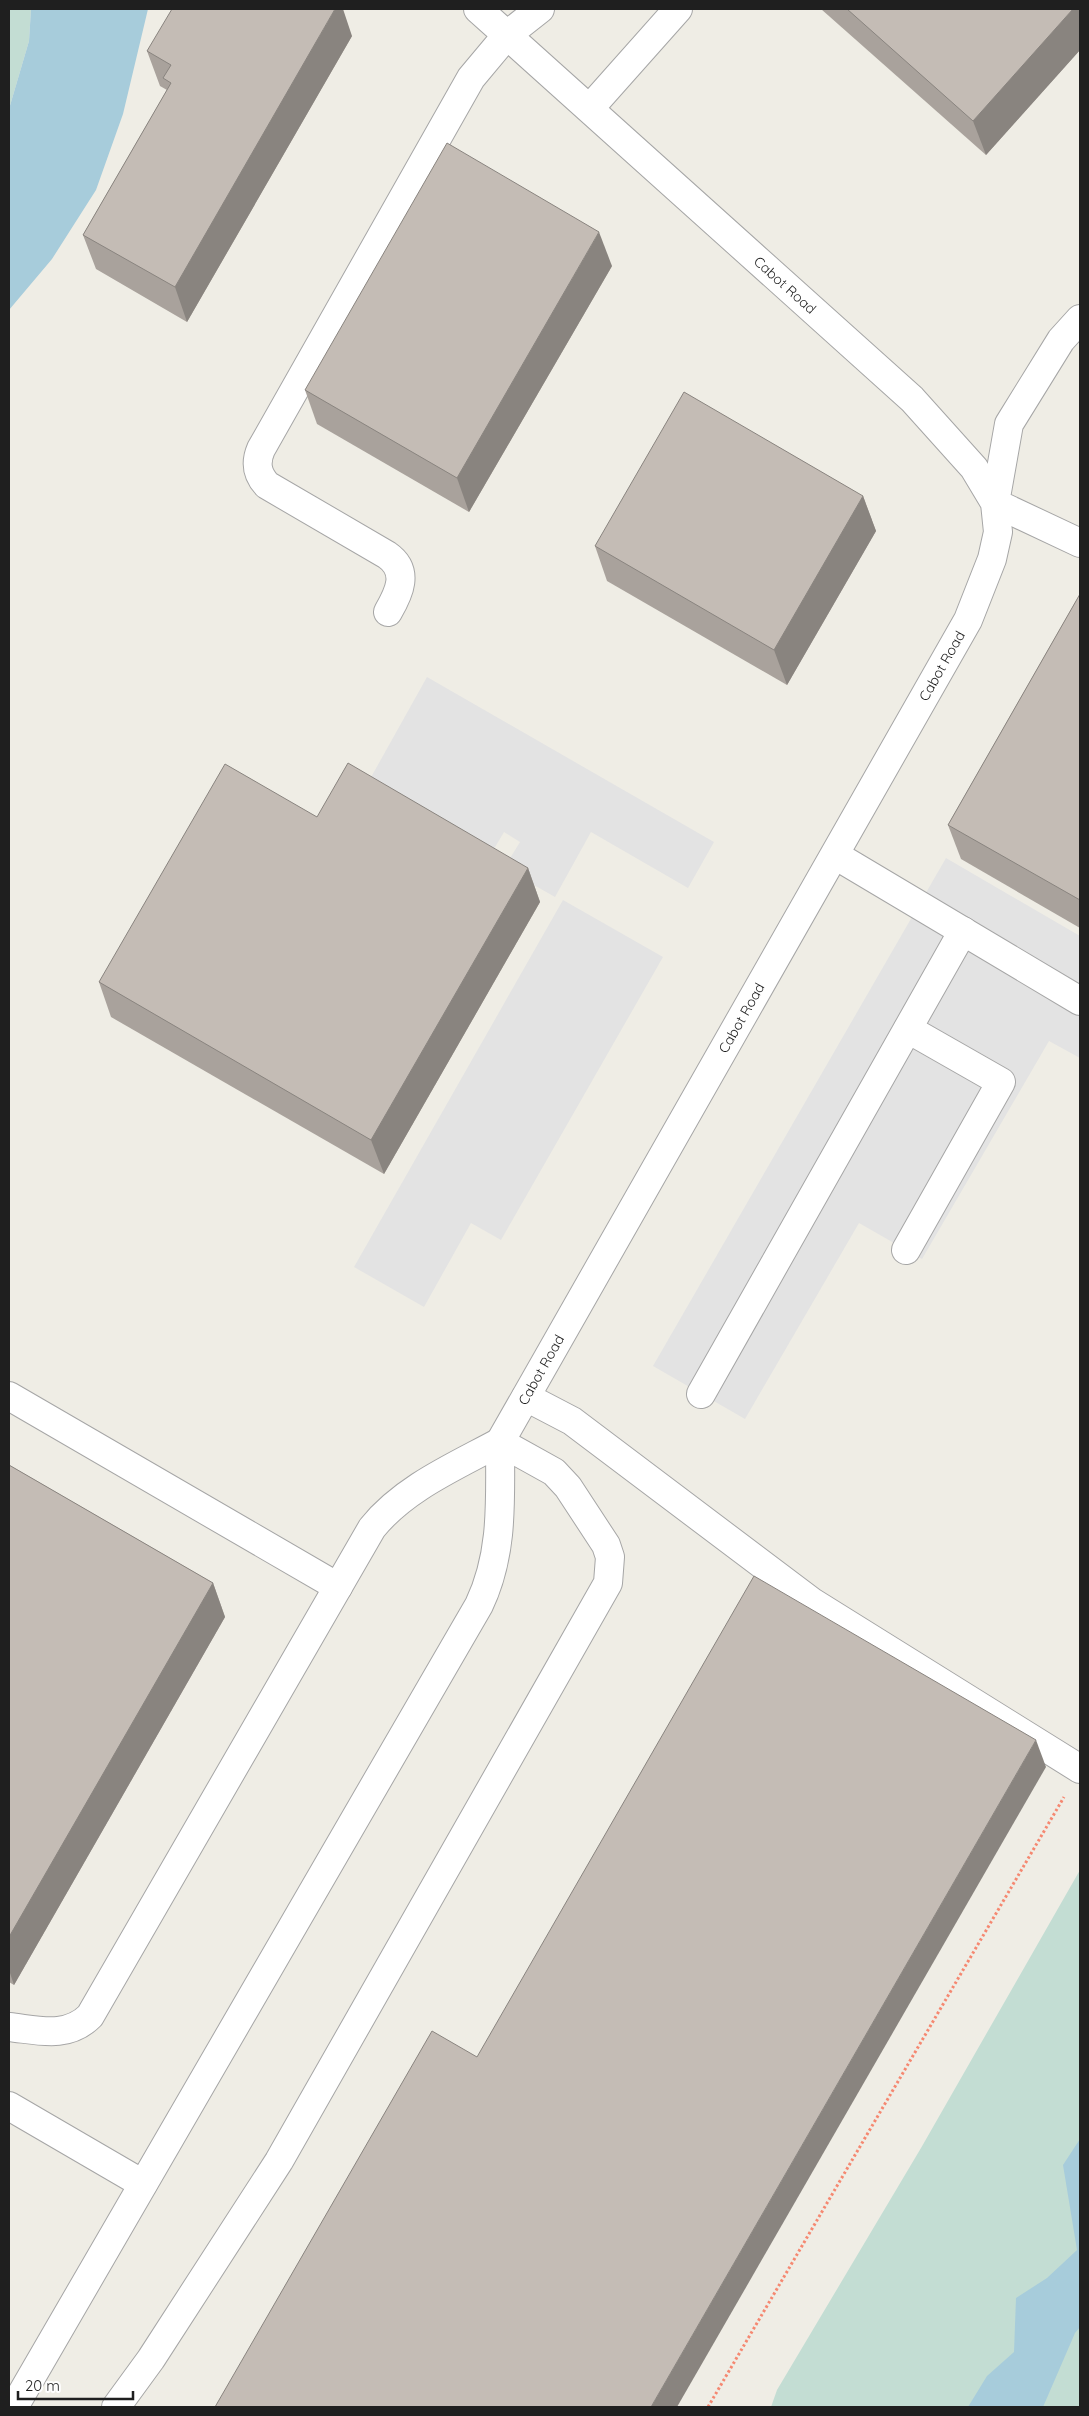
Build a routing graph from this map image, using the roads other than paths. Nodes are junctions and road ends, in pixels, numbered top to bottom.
1 (478, 9) edge
2 (540, 9) edge
3 (678, 9) edge
4 (507, 35) junction
5 (590, 108) junction
6 (1080, 319) edge
7 (995, 503) junction
8 (1080, 543) edge
9 (388, 612) dead end
10 (835, 855) junction
11 (963, 931) junction
12 (1080, 1001) edge
13 (908, 1029) junction
14 (906, 1250) dead end
15 (700, 1394) dead end
16 (9, 1396) edge
17 (526, 1397) junction
18 (500, 1442) junction
19 (338, 1587) junction
20 (1080, 1769) edge
21 (9, 2027) edge
22 (9, 2106) edge
23 (143, 2184) junction
24 (14, 2407) edge
25 (116, 2407) edge

1 - 4 street, Cabot Road
2 - 4 street
3 - 5 street
4 - 5 street, Cabot Road
4 - 9 street
5 - 7 street, Cabot Road
6 - 7 street
7 - 8 street
7 - 10 street, Cabot Road
10 - 11 street
10 - 17 street, Cabot Road
11 - 12 street
11 - 13 street
13 - 14 street
13 - 15 street
16 - 19 street
17 - 18 street, Cabot Road
17 - 20 street
18 - 19 street
18 - 23 street
18 - 25 street
19 - 21 street
22 - 23 street
23 - 24 street

